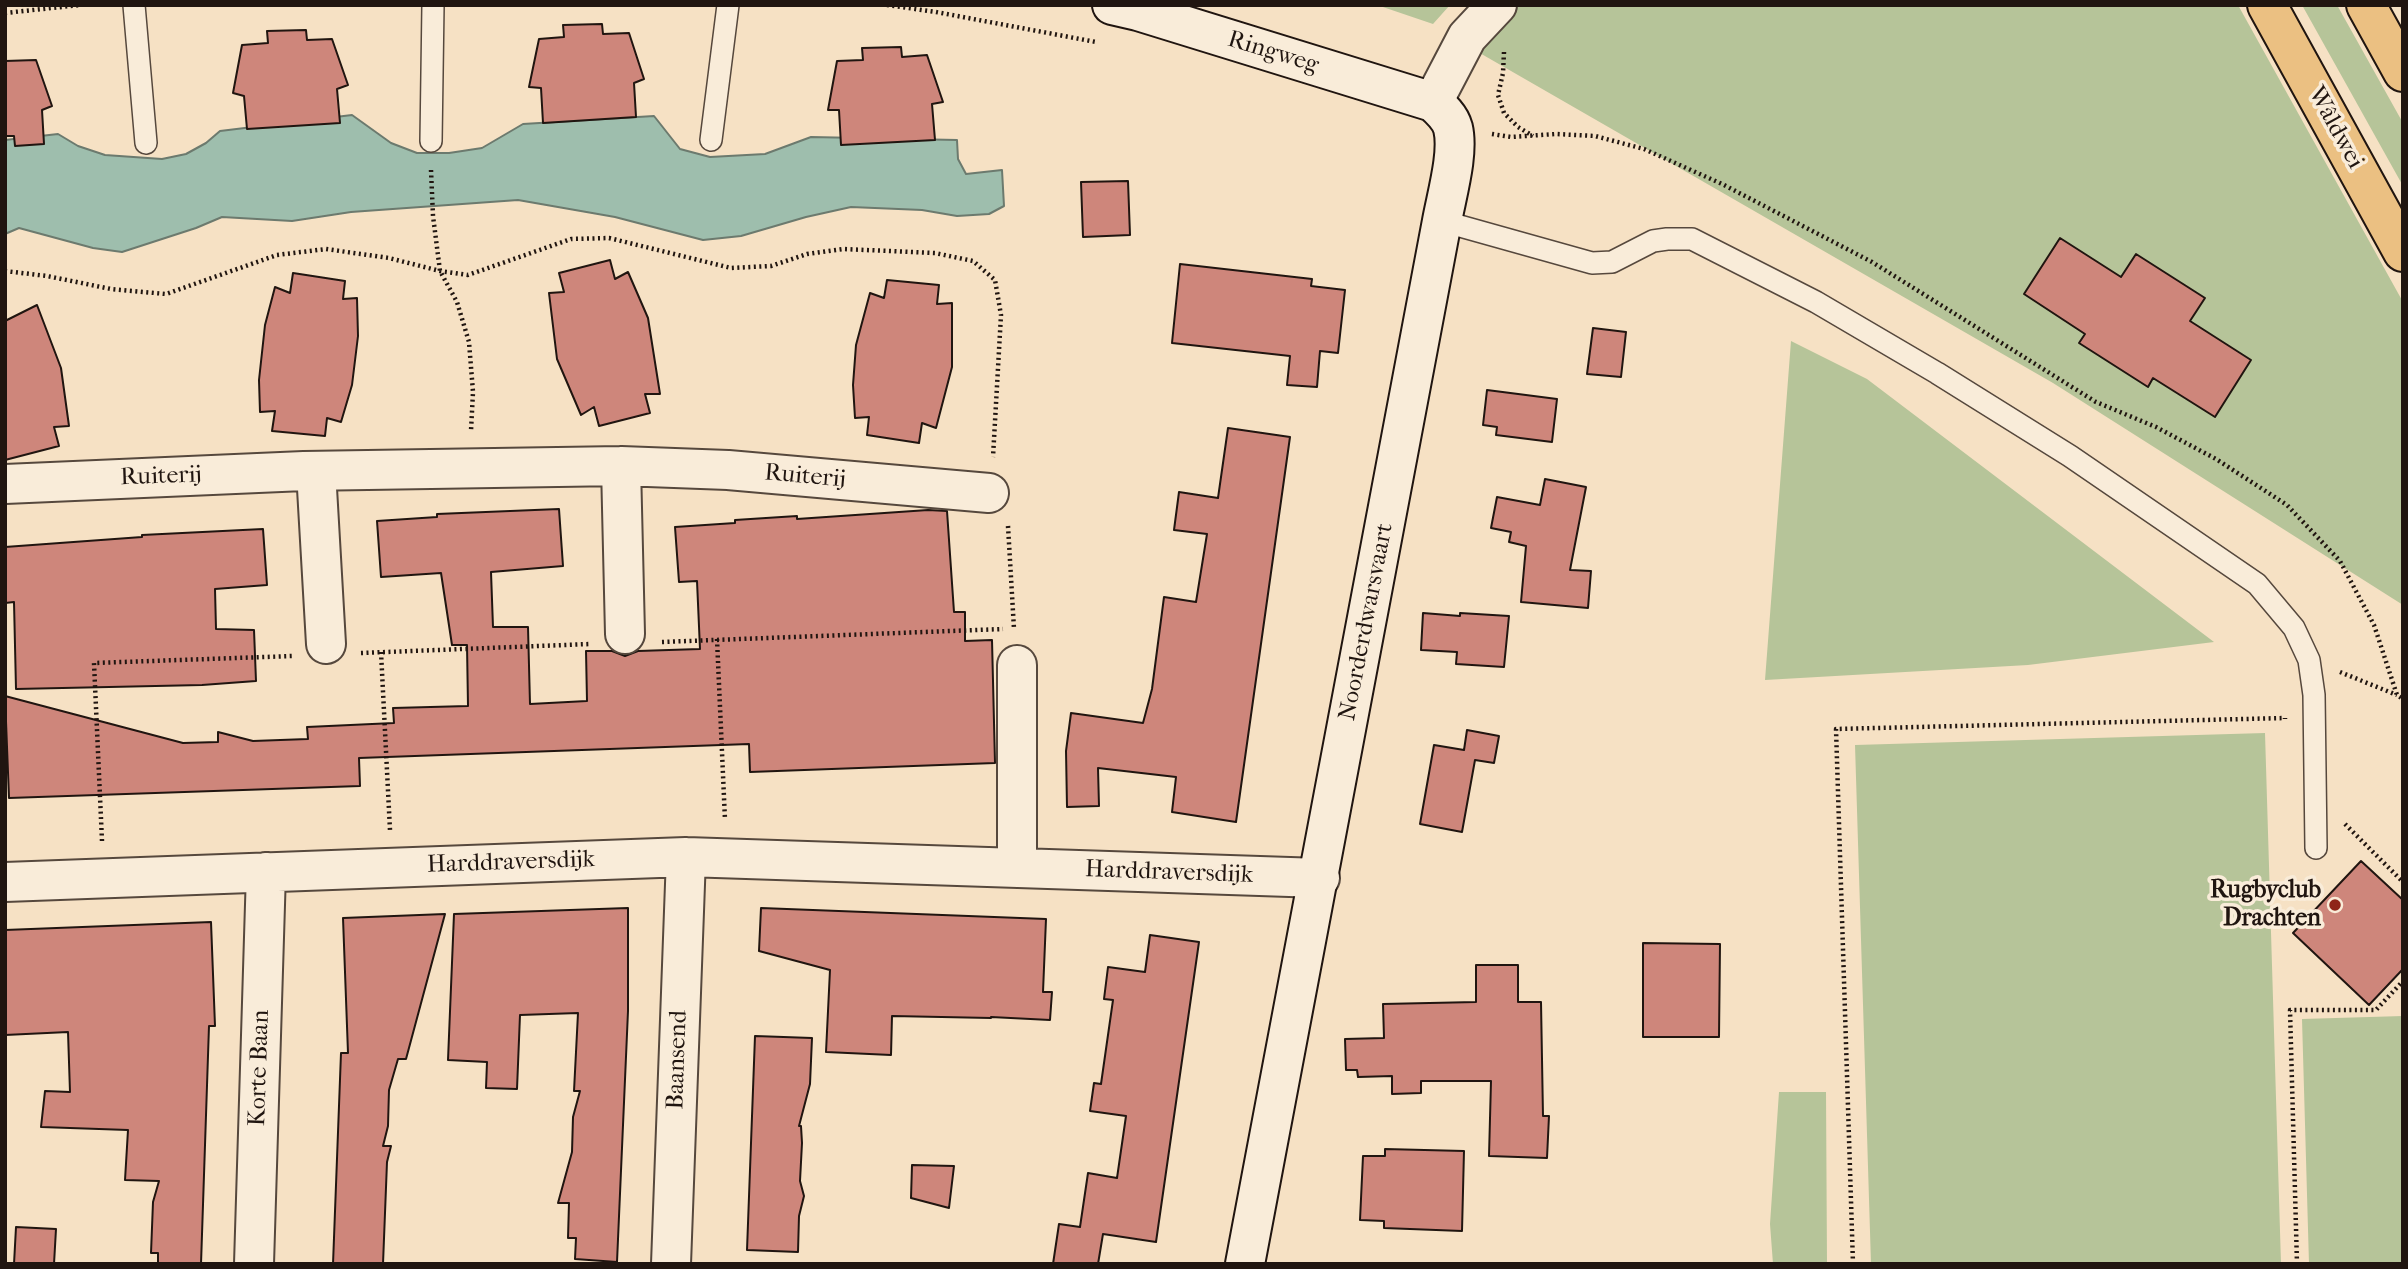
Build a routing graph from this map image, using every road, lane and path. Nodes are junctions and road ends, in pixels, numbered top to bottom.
1 (80, 5) edge
2 (134, 5) edge
3 (433, 5) edge
4 (728, 5) edge
5 (1112, 5) edge
6 (1497, 5) edge
7 (2267, 5) edge
8 (2366, 5) edge
9 (5, 13) edge
10 (1505, 44) dead end
11 (2403, 72) edge
12 (1443, 116) junction
13 (1534, 136) junction
14 (711, 140) dead end
15 (431, 141) joint
16 (146, 143) dead end
17 (1442, 220) junction
18 (2403, 252) edge
19 (5, 271) edge
20 (440, 271) junction
21 (621, 466) junction
22 (462, 469) junction
23 (316, 471) junction
24 (5, 484) edge
25 (989, 494) junction
26 (717, 639) junction
27 (626, 640) junction
28 (1015, 646) junction
29 (326, 651) junction
30 (381, 652) junction
31 (2309, 660) junction
32 (2397, 695) junction
33 (2403, 699) edge
34 (2285, 730) dead end
35 (2316, 848) dead end
36 (686, 857) junction
37 (727, 858) junction
38 (391, 868) junction
39 (1017, 868) junction
40 (266, 872) junction
41 (104, 878) junction
42 (1320, 878) junction
43 (5, 882) edge
44 (2403, 981) edge
45 (254, 1264) edge
46 (671, 1264) edge
47 (1245, 1264) edge
48 (1853, 1264) edge
49 (2298, 1264) edge

1 - 9 path
2 - 16 lane
3 - 15 lane
4 - 14 lane
5 - 12 street, Ringweg
6 - 12 street, Noorderdwarsvaart
7 - 18 highway, Wâldwei
8 - 11 highway
10 - 13 path
12 - 13 path
12 - 17 street, Noorderdwarsvaart
13 - 32 path
15 - 20 path
17 - 31 lane
17 - 42 street, Noorderdwarsvaart
19 - 20 path
20 - 22 path
20 - 25 path
21 - 22 street, Ruiterij
21 - 25 street, Ruiterij
21 - 27 street
22 - 23 street, Ruiterij
23 - 24 street, Ruiterij
23 - 29 street
25 - 28 path
26 - 27 path
26 - 28 path
26 - 37 path
27 - 30 path
28 - 39 street
29 - 30 path
29 - 41 path
30 - 38 path
31 - 32 path
31 - 35 lane
32 - 33 path
34 - 48 path
36 - 37 street, Harddraversdijk
36 - 38 street, Harddraversdijk
36 - 46 street, Baansend
37 - 39 street, Harddraversdijk
38 - 40 street, Harddraversdijk
39 - 42 street, Harddraversdijk
40 - 41 street, Harddraversdijk
40 - 45 street, Korte Baan
41 - 43 street, Harddraversdijk
42 - 47 street, Noorderdwarsvaart
44 - 49 path

